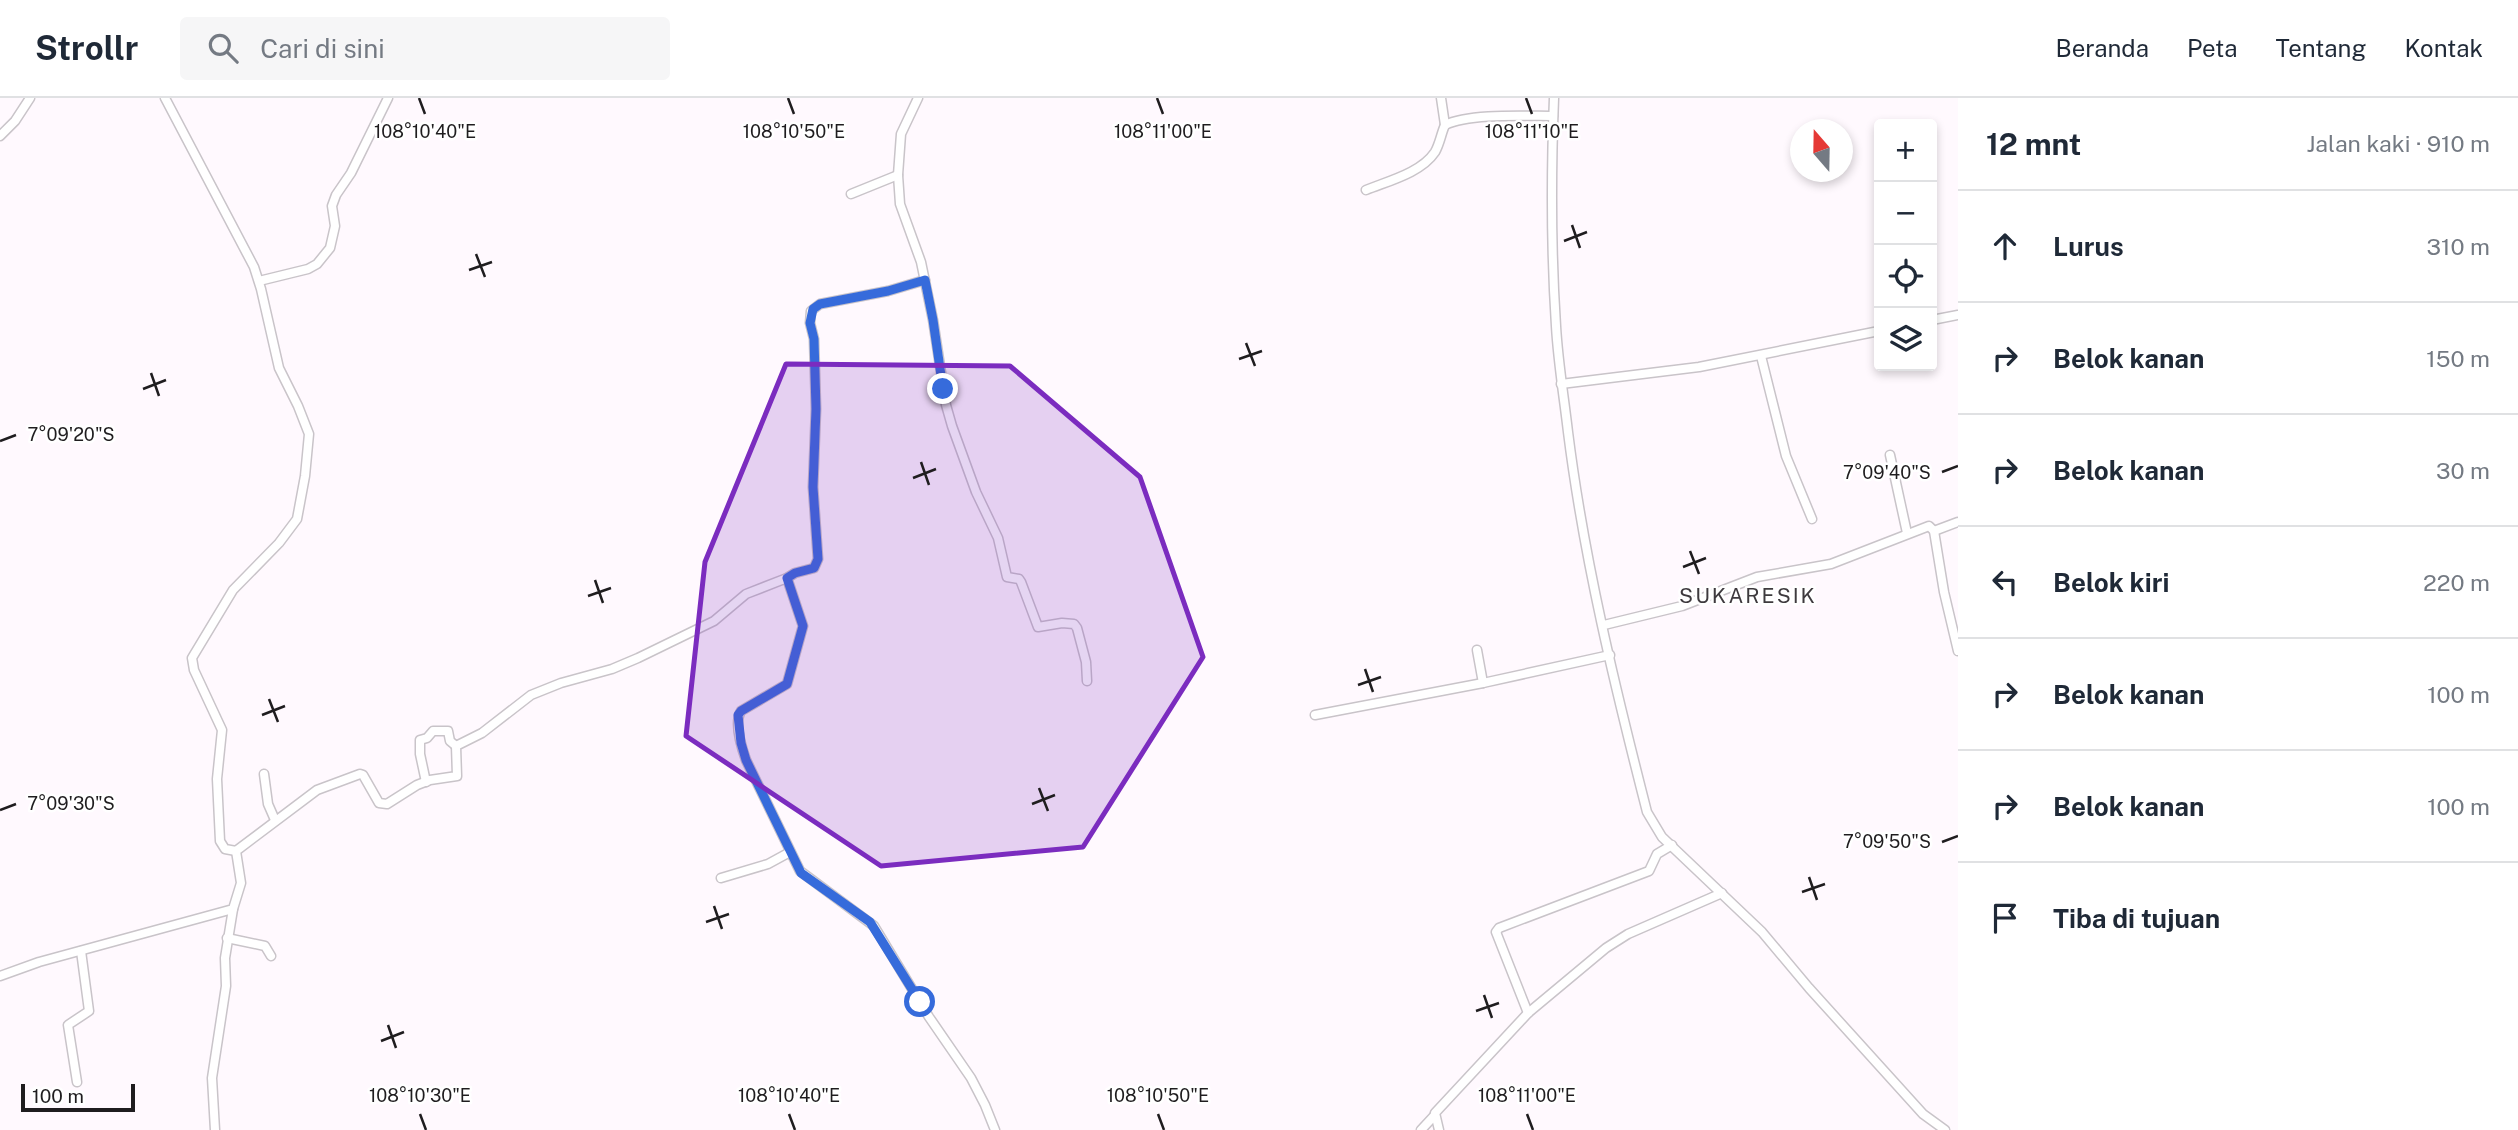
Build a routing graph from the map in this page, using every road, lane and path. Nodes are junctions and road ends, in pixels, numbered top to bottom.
1 (30, 98) edge
2 (165, 98) edge
3 (388, 98) edge
4 (918, 98) edge
5 (1441, 98) edge
6 (1554, 98) edge
7 (1553, 116) junction
8 (1445, 125) junction
9 (0, 136) edge
10 (898, 175) junction
11 (1366, 190) dead end
12 (851, 194) dead end
13 (925, 280) junction
14 (259, 281) junction
15 (1958, 315) edge
16 (1937, 319) edge
17 (1874, 332) edge
18 (1761, 356) junction
19 (1561, 384) junction
20 (1890, 455) dead end
21 (1812, 519) dead end
22 (1958, 522) edge
23 (1934, 531) junction
24 (1908, 533) junction
25 (787, 578) junction
26 (1604, 625) junction
27 (1477, 649) dead end
28 (1958, 651) edge
29 (1610, 655) junction
30 (1087, 681) dead end
31 (1483, 683) junction
32 (1315, 715) dead end
33 (456, 746) junction
34 (264, 774) dead end
35 (426, 782) junction
36 (275, 820) junction
37 (1672, 845) junction
38 (236, 851) junction
39 (790, 852) junction
40 (721, 878) dead end
41 (1722, 893) junction
42 (233, 909) junction
43 (227, 938) junction
44 (82, 951) junction
45 (271, 956) dead end
46 (0, 976) edge
47 (1528, 1013) junction
48 (78, 1082) dead end
49 (1434, 1116) junction
50 (215, 1130) edge
51 (995, 1130) edge
52 (1421, 1130) edge
53 (1439, 1130) edge
54 (1945, 1130) edge

1 - 9 street
2 - 14 street
3 - 14 street
4 - 10 street
5 - 8 street
6 - 7 street
7 - 8 street
7 - 19 street
8 - 11 street
10 - 12 street
10 - 13 street
13 - 25 street
13 - 30 street
14 - 38 street
15 - 16 street
17 - 18 street
18 - 19 street
18 - 21 street
19 - 26 street
20 - 24 street
22 - 23 street
23 - 24 street
23 - 28 street
24 - 26 street
25 - 33 street
25 - 39 street
26 - 29 street
27 - 31 street
29 - 31 street
29 - 37 street
31 - 32 street
33 - 35 street
33 - 35 street
34 - 36 street
35 - 36 street
36 - 38 street
37 - 41 street
37 - 47 street
38 - 42 street
39 - 40 street
39 - 51 street
41 - 47 street
41 - 54 street
42 - 43 street
42 - 44 street
43 - 45 street
43 - 50 street
44 - 46 street
44 - 48 street
47 - 49 street
49 - 52 street
49 - 53 street

